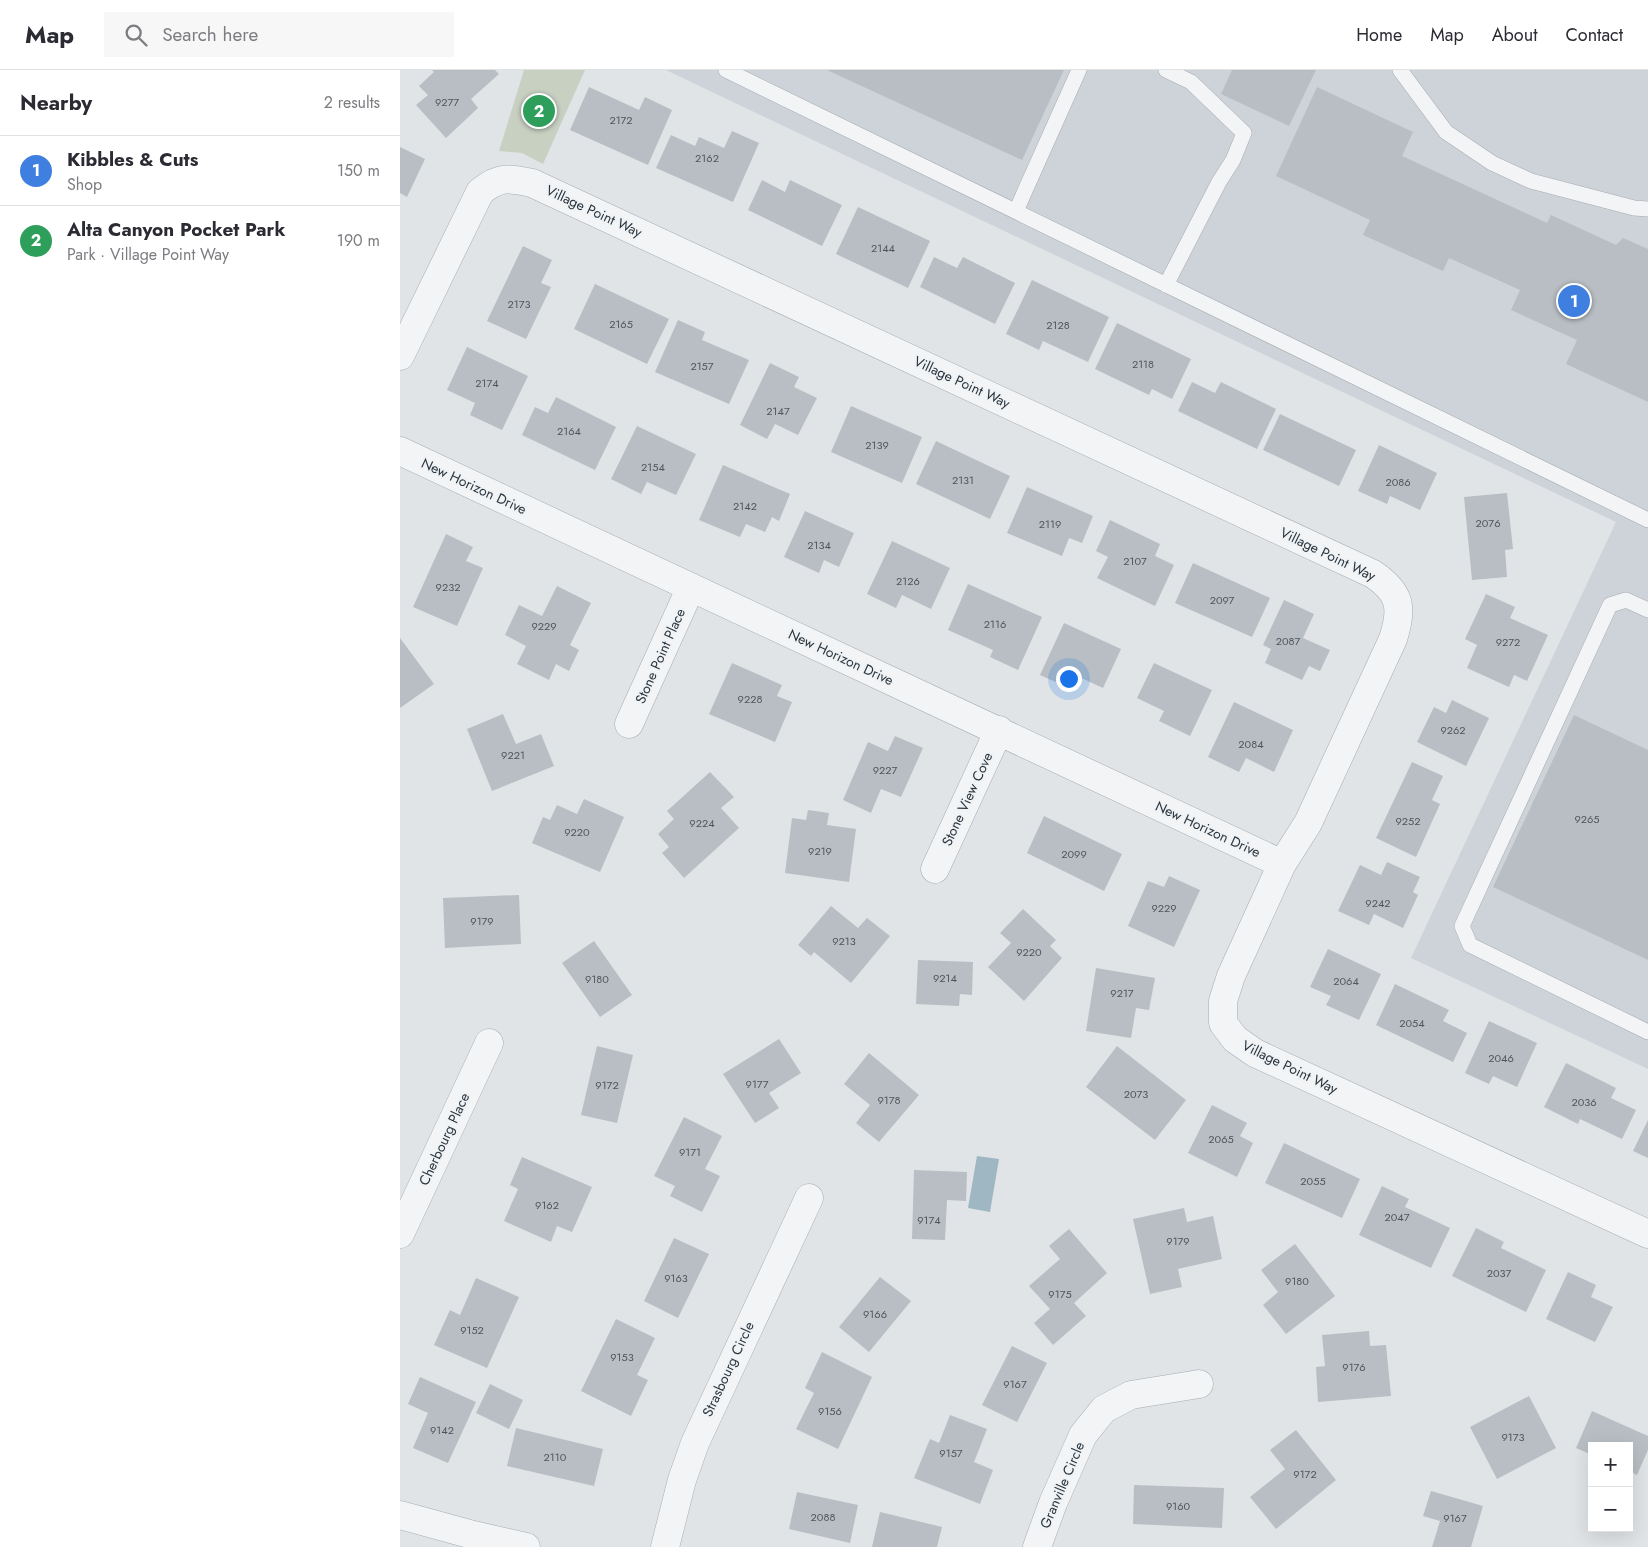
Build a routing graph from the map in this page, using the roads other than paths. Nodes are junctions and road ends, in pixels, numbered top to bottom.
1 (726, 70) edge
2 (1079, 70) edge
3 (1166, 70) edge
4 (1400, 70) edge
5 (1648, 209) edge
6 (1016, 211) junction
7 (1166, 285) junction
8 (400, 356) edge
9 (400, 451) edge
10 (1648, 520) edge
11 (691, 587) junction
12 (1648, 610) edge
13 (628, 724) dead end
14 (999, 730) junction
15 (1282, 864) junction
16 (935, 869) dead end
17 (1648, 1032) edge
18 (489, 1043) dead end
19 (809, 1198) dead end
20 (400, 1234) edge
21 (1648, 1234) edge
22 (1199, 1384) dead end
23 (400, 1515) edge
24 (526, 1547) edge
25 (665, 1547) edge
26 (1037, 1547) edge

1 - 6 lane
2 - 6 lane
3 - 7 lane
4 - 5 lane
6 - 7 lane
7 - 10 lane
8 - 15 street, Village Point Way
9 - 11 street, New Horizon Drive
11 - 13 street, Stone Point Place
11 - 14 street, New Horizon Drive
12 - 17 lane
14 - 15 street, New Horizon Drive
14 - 16 street, Stone View Cove
15 - 21 street, Village Point Way
18 - 20 street, Cherbourg Place
19 - 25 street, Strasbourg Circle
22 - 26 street, Granville Circle
23 - 24 street

